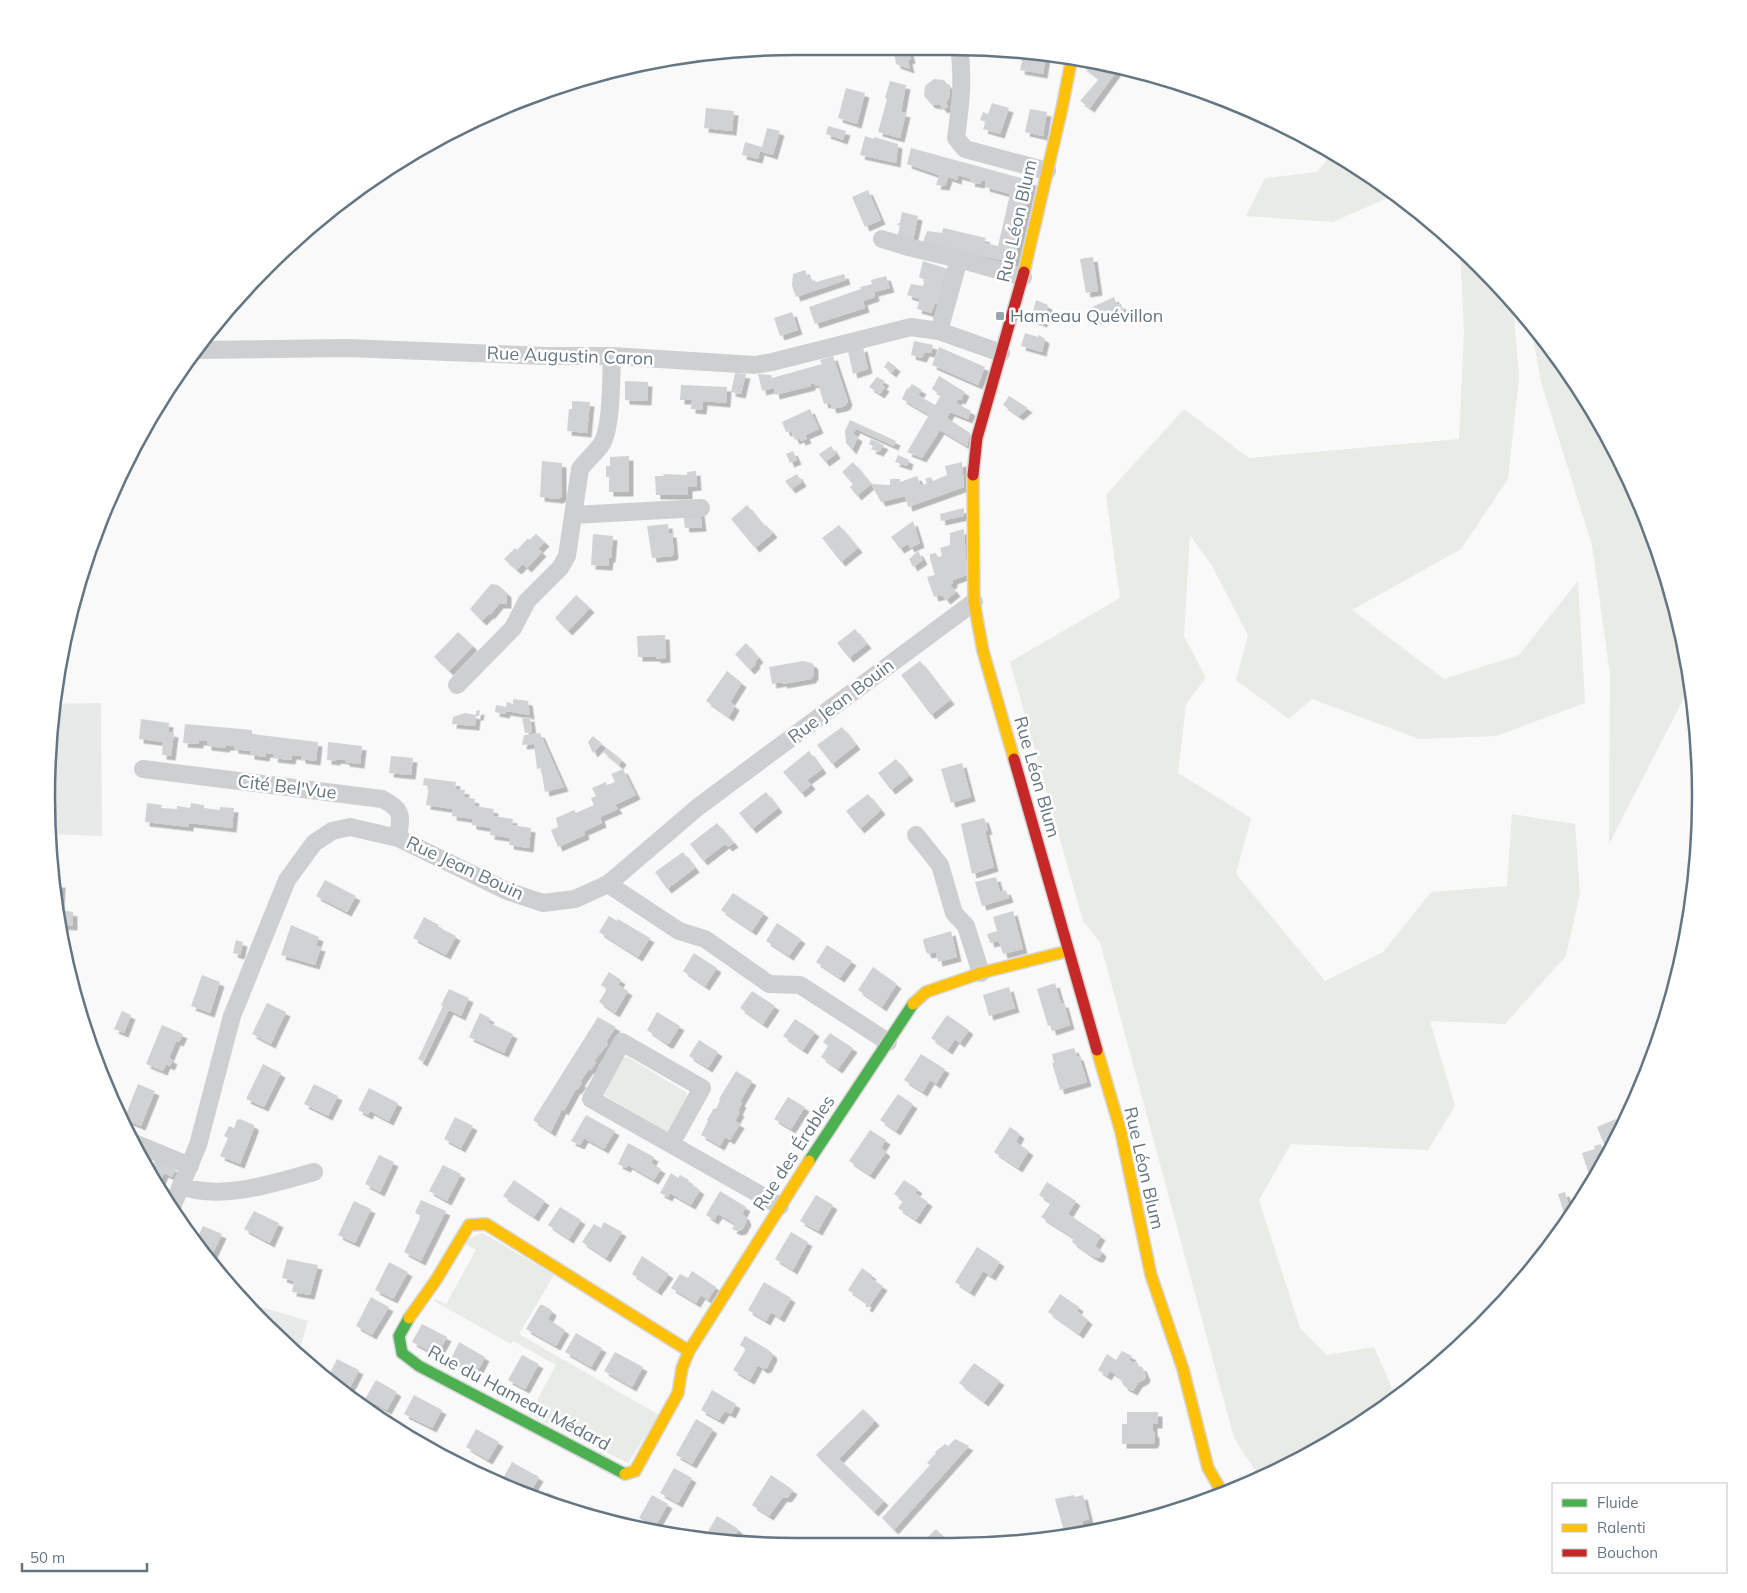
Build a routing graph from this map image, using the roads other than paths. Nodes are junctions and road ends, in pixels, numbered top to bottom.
1 (960, 55) edge
2 (1070, 65) edge
3 (1048, 171) junction
4 (882, 238) dead end
5 (960, 259) junction
6 (1023, 277) junction
7 (939, 331) junction
8 (205, 350) edge
9 (1001, 352) junction
10 (612, 356) junction
11 (701, 508) dead end
12 (573, 515) junction
13 (974, 602) junction
14 (457, 685) dead end
15 (143, 769) dead end
16 (916, 835) dead end
17 (398, 838) junction
18 (608, 884) junction
19 (1068, 951) junction
20 (981, 973) junction
21 (888, 1042) junction
22 (671, 1144) junction
23 (143, 1147) edge
24 (190, 1166) junction
25 (314, 1172) dead end
26 (182, 1186) junction
27 (175, 1200) edge
28 (780, 1206) junction
29 (689, 1351) junction
30 (635, 1471) joint
31 (1219, 1488) edge

1 - 3 street
2 - 3 street, Rue Léon Blum
3 - 6 street, Rue Léon Blum
4 - 5 street
5 - 6 street
5 - 7 street
6 - 9 street, Rue Léon Blum
7 - 9 street, Rue Augustin Caron
7 - 10 street, Rue Augustin Caron
8 - 10 street, Rue Augustin Caron
9 - 13 street, Rue Léon Blum
10 - 12 street
11 - 12 street
12 - 14 street
13 - 18 street, Rue Jean Bouin
13 - 19 street, Rue Léon Blum
15 - 17 street, Cité Bel'Vue
16 - 20 street
17 - 18 street, Rue Jean Bouin
17 - 24 street, Rue Jean Bouin
18 - 21 street
19 - 20 street, Rue des Érables
19 - 31 street, Rue Léon Blum
20 - 21 street, Rue des Érables
21 - 28 street, Rue des Érables
22 - 22 street
22 - 28 street
23 - 24 street
24 - 26 street, Rue Jean Bouin
25 - 26 street
26 - 27 street, Rue Jean Bouin
28 - 29 street, Rue des Érables
29 - 30 street, Rue des Érables
29 - 30 street, Rue du Hameau Médard

